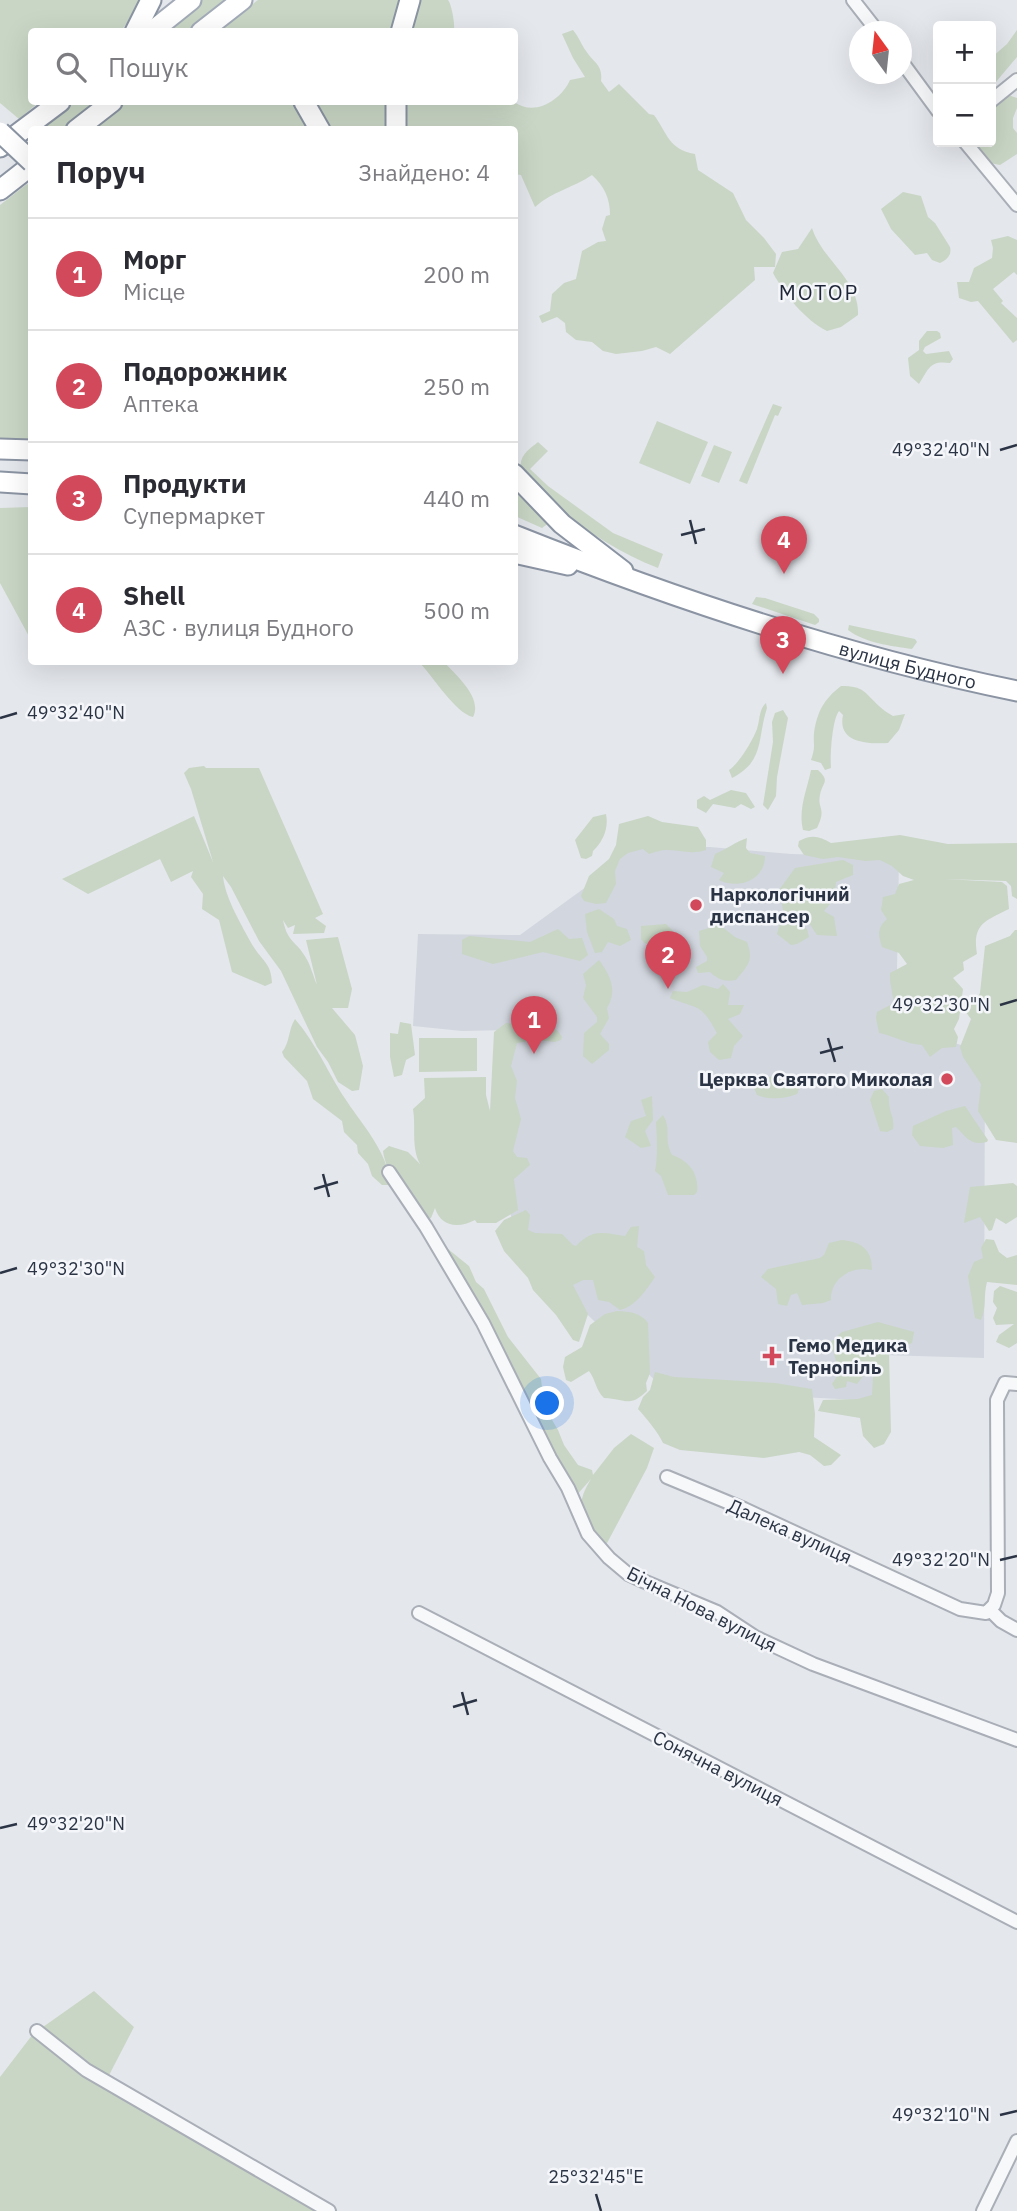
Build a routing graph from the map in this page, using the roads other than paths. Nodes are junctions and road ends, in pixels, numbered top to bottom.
1 (151, 0) edge
2 (191, 0) edge
3 (242, 0) edge
4 (410, 0) edge
5 (853, 0) edge
6 (869, 21) edge
7 (137, 28) edge
8 (156, 28) edge
9 (206, 28) edge
10 (402, 28) edge
11 (912, 77) edge
12 (1017, 80) edge
13 (996, 97) edge
14 (933, 104) edge
15 (56, 105) edge
16 (108, 105) edge
17 (306, 105) edge
18 (396, 105) edge
19 (28, 126) edge
20 (28, 126) edge
21 (81, 126) edge
22 (318, 126) edge
23 (396, 126) edge
24 (0, 132) edge
25 (0, 147) edge
26 (969, 147) edge
27 (28, 159) edge
28 (28, 166) edge
29 (0, 190) edge
30 (1017, 205) edge
31 (0, 449) edge
32 (28, 450) edge
33 (518, 478) edge
34 (0, 482) edge
35 (28, 484) edge
36 (518, 537) edge
37 (518, 554) edge
38 (602, 570) junction
39 (638, 582) junction
40 (1017, 691) edge
41 (390, 1172) dead end
42 (1017, 1384) edge
43 (667, 1477) dead end
44 (989, 1610) junction
45 (419, 1613) dead end
46 (1017, 1630) edge
47 (1017, 1740) edge
48 (1017, 1922) edge
49 (37, 2031) dead end
50 (1017, 2141) edge
51 (329, 2211) edge
52 (983, 2211) edge

1 - 7 main road
2 - 8 main road
3 - 9 main road
4 - 10 main road
5 - 6 street
11 - 14 street
12 - 13 street
15 - 19 main road
16 - 21 main road
17 - 22 main road
18 - 23 main road
20 - 25 main road
24 - 27 main road, bridge
26 - 30 street
28 - 29 main road
31 - 32 main road
33 - 39 main road
34 - 35 main road
36 - 38 main road
37 - 38 main road
38 - 39 main road, вулиця Будного
39 - 40 main road, вулиця Будного
41 - 47 street, Бічна Нова вулиця
42 - 44 street
43 - 44 street, Далека вулиця
44 - 46 street
45 - 48 street, Сонячна вулиця
49 - 51 street
50 - 52 street

